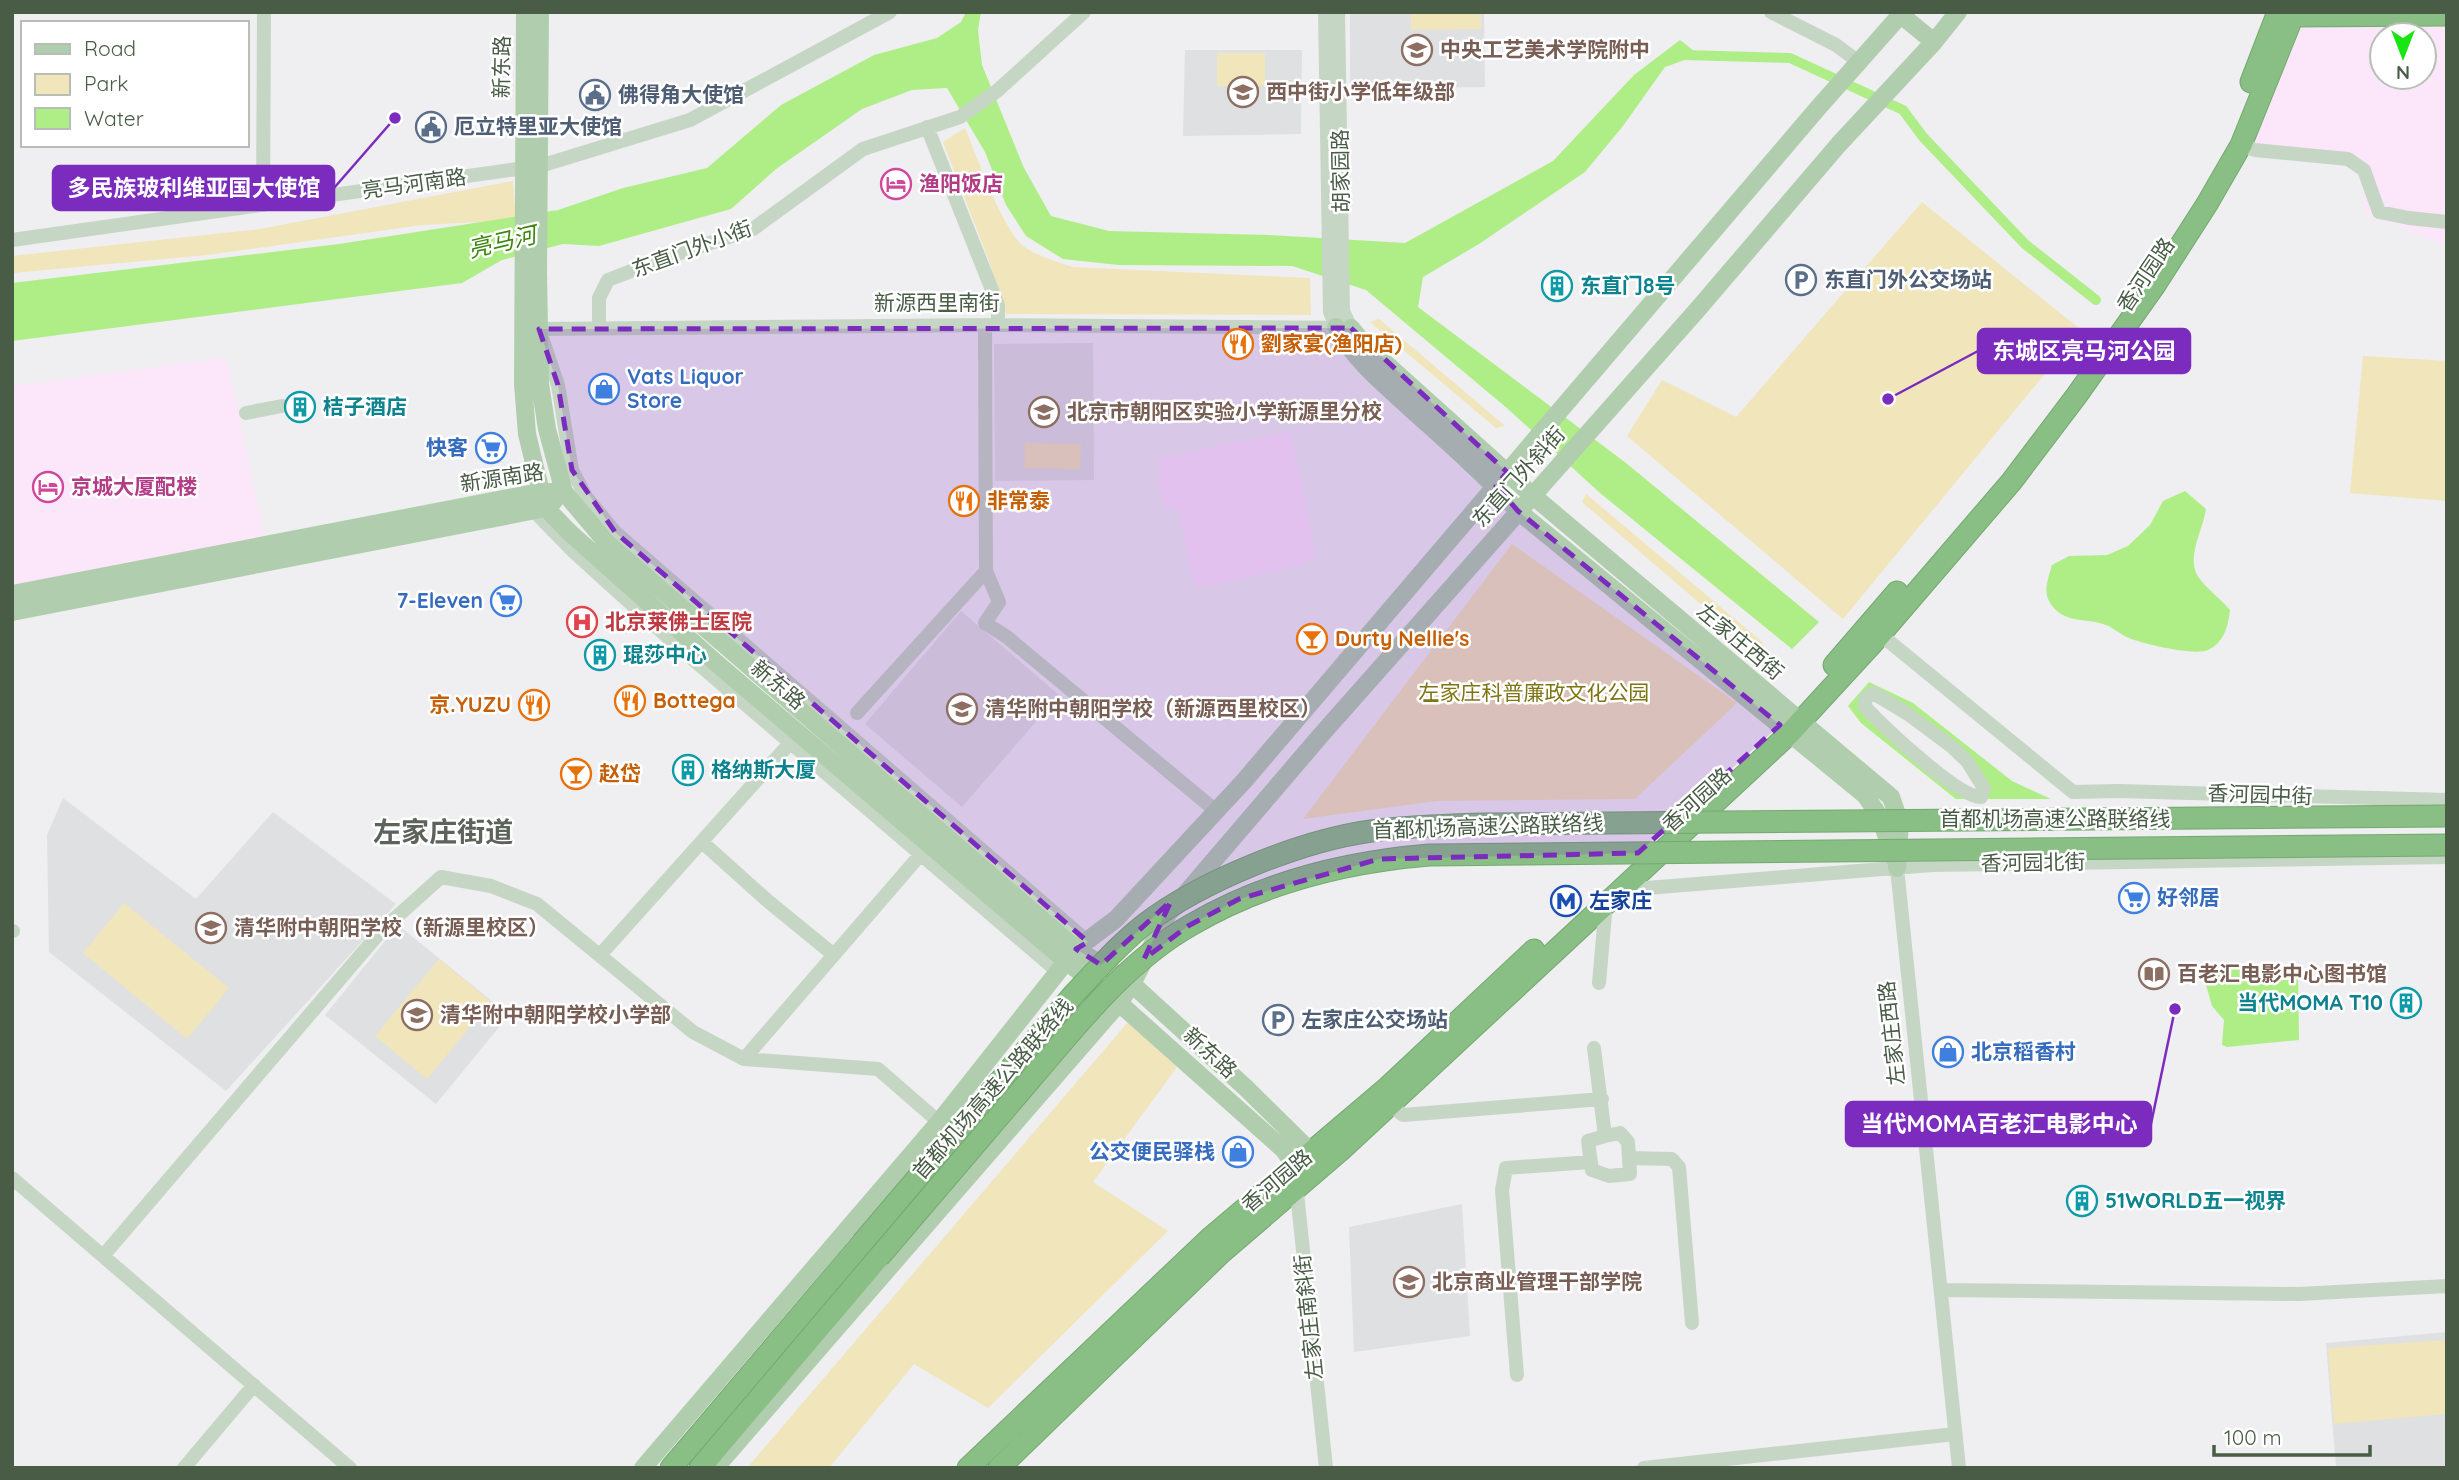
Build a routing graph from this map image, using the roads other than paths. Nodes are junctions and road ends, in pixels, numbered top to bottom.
1 (264, 12) edge
2 (526, 12) edge
3 (540, 12) edge
4 (890, 12) edge
5 (1084, 12) edge
6 (1325, 12) edge
7 (1338, 12) edge
8 (1771, 12) edge
9 (1958, 12) edge
10 (1902, 14) edge
11 (2286, 14) edge
12 (2447, 15) edge
13 (1934, 42) junction
14 (1860, 63) junction
15 (927, 127) junction
16 (2241, 145) junction
17 (532, 167) junction
18 (263, 205) junction
19 (2447, 222) edge
20 (1335, 227) junction
21 (12, 240) edge
22 (530, 274) junction
23 (1340, 320) junction
24 (991, 325) junction
25 (599, 328) junction
26 (538, 329) junction
27 (282, 407) dead end
28 (246, 413) dead end
29 (1502, 479) junction
30 (565, 492) junction
31 (1532, 495) junction
32 (537, 501) junction
33 (1518, 511) junction
34 (986, 571) junction
35 (12, 594) edge
36 (12, 612) edge
37 (1869, 640) junction
38 (857, 713) dead end
39 (1790, 724) junction
40 (793, 745) junction
41 (1984, 788) joint
42 (2447, 800) edge
43 (1216, 811) junction
44 (2447, 816) edge
45 (704, 844) junction
46 (2447, 845) edge
47 (920, 854) junction
48 (2447, 857) edge
49 (1897, 868) junction
50 (1613, 896) junction
51 (834, 955) junction
52 (1072, 956) junction
53 (603, 957) junction
54 (1599, 983) dead end
55 (1132, 984) junction
56 (1119, 1003) junction
57 (1594, 1048) dead end
58 (744, 1059) junction
59 (1602, 1099) junction
60 (1390, 1105) junction
61 (939, 1122) junction
62 (1605, 1136) junction
63 (1318, 1158) junction
64 (1629, 1158) junction
65 (1591, 1162) junction
66 (1294, 1165) junction
67 (12, 1178) edge
68 (1296, 1190) junction
69 (103, 1256) junction
70 (2447, 1286) edge
71 (1941, 1290) junction
72 (1692, 1323) dead end
73 (1517, 1375) dead end
74 (254, 1385) junction
75 (1955, 1434) junction
76 (184, 1468) edge
77 (350, 1468) edge
78 (643, 1468) edge
79 (671, 1468) edge
80 (700, 1468) edge
81 (715, 1468) edge
82 (968, 1468) edge
83 (999, 1468) edge
84 (1326, 1468) edge
85 (1644, 1468) edge
86 (1959, 1468) edge

1 - 18 street
2 - 17 main road, 新东路
3 - 17 main road, 新东路
4 - 17 street, 亮马河南路
5 - 15 street, 东直门外小街
6 - 20 street, 胡家园路
7 - 20 street, 胡家园路
8 - 14 street
9 - 13 main road, 东直门外斜街
10 - 13 main road
10 - 14 main road, 东直门外斜街
11 - 12 highway
11 - 16 highway, 香河园路
11 - 37 highway, 香河园路
13 - 31 main road, 东直门外斜街
14 - 29 main road, 东直门外斜街
15 - 24 street
15 - 25 street, 东直门外小街
16 - 19 street
16 - 37 highway, 香河园路
17 - 18 street, 亮马河南路
17 - 22 main road, 新东路
18 - 21 street, 亮马河南路
20 - 23 street, 胡家园路
22 - 26 main road, 新东路
22 - 32 main road, 新东路
23 - 24 street, 新源西里南街
23 - 29 main road
24 - 25 street, 新源西里南街
24 - 34 street
25 - 26 street, 新源西里南街
26 - 30 main road, 新东路
26 - 52 street
27 - 28 street
29 - 31 main road, 左家庄西街
29 - 33 main road, 左家庄西街
29 - 43 main road, 东直门外斜街
30 - 32 main road, 新源南路
30 - 52 main road, 新东路
31 - 33 main road, 东直门外斜街
31 - 39 main road, 左家庄西街
32 - 35 main road, 新源南路
32 - 36 main road, 新源南路
32 - 40 street
32 - 52 main road, 新东路
33 - 39 main road, 左家庄西街
33 - 55 main road, 东直门外斜街
34 - 38 street
34 - 43 street
37 - 39 highway, 香河园路
37 - 42 street, 香河园中街
39 - 49 main road, 左家庄西路
39 - 50 highway, 香河园路
39 - 63 highway, 香河园路
40 - 45 street
40 - 47 street
41 - 41 street
43 - 52 main road, 东直门外斜街
44 - 79 highway, 首都机场高速公路联络线, bridge
45 - 51 street
45 - 53 street
46 - 80 highway, 首都机场高速公路联络线, bridge
47 - 51 street
47 - 52 street
48 - 49 street, 香河园北街
49 - 50 street, 香河园北街
49 - 71 street, 左家庄西路
50 - 54 street
50 - 60 highway, 香河园路
51 - 58 street
52 - 55 main road, 新东路
52 - 56 main road, 新东路
52 - 61 main road, 东直门外斜街
53 - 58 street
53 - 69 street
55 - 56 main road, 东直门外斜街
55 - 63 main road, 新东路
56 - 66 main road, 新东路
56 - 81 main road, 东直门外斜街
57 - 59 street
58 - 61 street
59 - 60 street
59 - 62 street
60 - 63 highway, 香河园路
61 - 78 main road, 东直门外斜街
62 - 64 street
62 - 65 street
63 - 66 highway, 香河园路
63 - 68 highway, 香河园路
64 - 65 street
64 - 72 street
65 - 73 street
66 - 68 street, 左家庄南斜街
66 - 82 highway, 香河园路
67 - 69 street
68 - 83 highway, 香河园路
68 - 84 street, 左家庄南斜街
69 - 74 street
70 - 71 street
71 - 75 street, 左家庄西路
74 - 76 street
74 - 77 street
75 - 85 street
75 - 86 street, 左家庄西路

